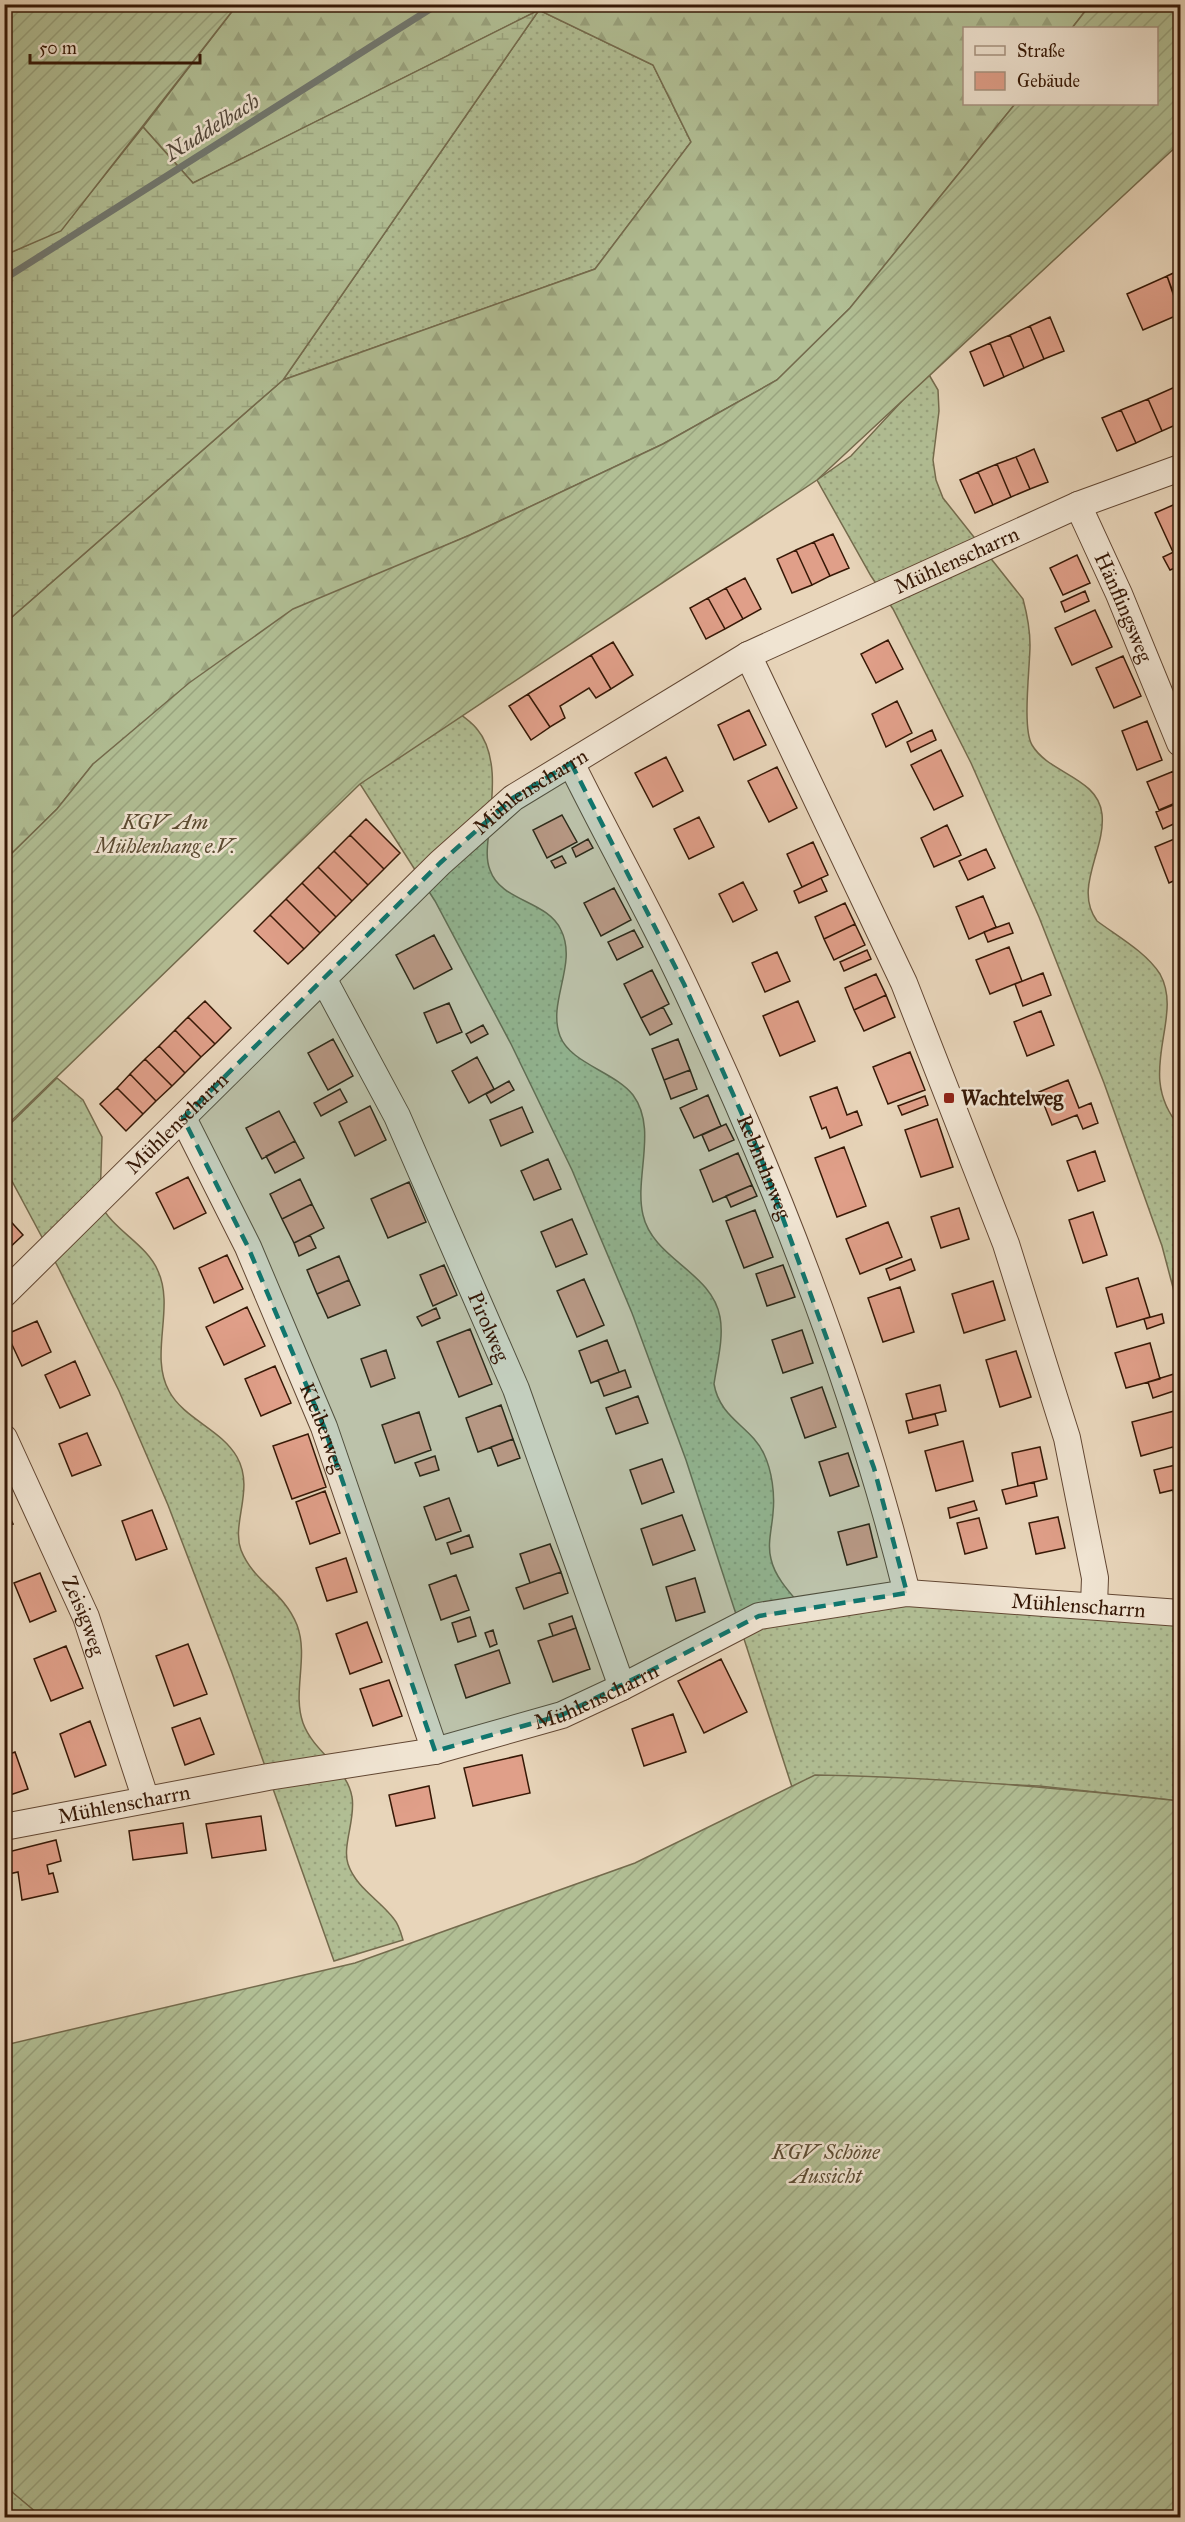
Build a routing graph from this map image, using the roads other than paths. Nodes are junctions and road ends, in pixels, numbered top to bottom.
1 (1180, 468) edge
2 (1078, 505) junction
3 (748, 655) junction
4 (1180, 743) edge
5 (571, 763) junction
6 (324, 980) junction
7 (183, 1118) junction
8 (4, 1294) edge
9 (4, 1438) edge
10 (906, 1593) junction
11 (1094, 1605) junction
12 (1180, 1613) edge
13 (622, 1687) junction
14 (435, 1751) junction
15 (146, 1800) junction
16 (4, 1827) edge

1 - 2 street, Mühlenscharrn
2 - 3 street, Mühlenscharrn
2 - 4 street, Hänflingsweg
3 - 5 street, Mühlenscharrn
3 - 11 street
5 - 6 street, Mühlenscharrn
5 - 10 street, Rebhuhnweg
6 - 7 street, Mühlenscharrn
6 - 13 street, Pirolweg
7 - 8 street, Mühlenscharrn
7 - 14 street, Kleiberweg
9 - 15 street, Zeisigweg
10 - 11 street, Mühlenscharrn
10 - 13 street, Mühlenscharrn
11 - 12 street, Mühlenscharrn
13 - 14 street, Mühlenscharrn
14 - 15 street, Mühlenscharrn
15 - 16 street, Mühlenscharrn

